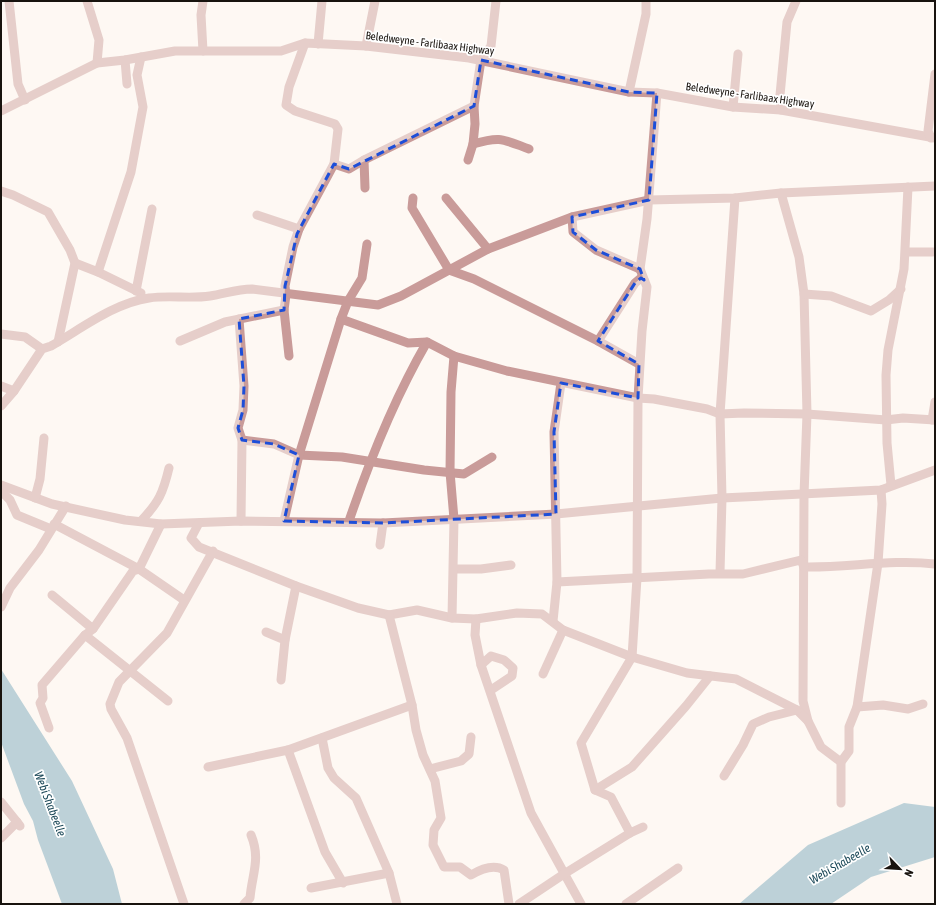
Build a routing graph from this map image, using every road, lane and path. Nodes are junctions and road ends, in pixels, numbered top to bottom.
1 (9, 1) edge
2 (87, 1) edge
3 (203, 1) edge
4 (322, 1) edge
5 (375, 1) edge
6 (496, 1) edge
7 (646, 1) edge
8 (796, 1) edge
9 (305, 43) junction
10 (318, 44) junction
11 (366, 46) junction
12 (203, 51) junction
13 (738, 54) dead end
14 (141, 57) junction
15 (125, 60) junction
16 (481, 60) junction
17 (97, 63) junction
18 (935, 74) edge
19 (127, 84) dead end
20 (629, 92) junction
21 (657, 93) junction
22 (24, 100) junction
23 (474, 106) junction
24 (733, 107) junction
25 (781, 110) junction
26 (1, 111) edge
27 (933, 138) edge
28 (473, 144) junction
29 (529, 149) dead end
30 (364, 160) junction
31 (468, 160) dead end
32 (334, 164) junction
33 (935, 186) edge
34 (908, 187) junction
35 (366, 188) dead end
36 (1, 191) edge
37 (781, 193) junction
38 (413, 198) dead end
39 (446, 198) dead end
40 (735, 198) junction
41 (649, 200) junction
42 (152, 209) dead end
43 (257, 215) dead end
44 (572, 217) junction
45 (299, 229) junction
46 (367, 244) dead end
47 (488, 249) junction
48 (906, 252) junction
49 (933, 252) dead end
50 (75, 263) junction
51 (640, 269) junction
52 (449, 270) junction
53 (98, 272) junction
54 (644, 280) junction
55 (901, 289) junction
56 (136, 291) junction
57 (804, 294) junction
58 (286, 295) junction
59 (151, 297) junction
60 (348, 300) junction
61 (284, 310) junction
62 (239, 318) junction
63 (341, 319) junction
64 (1, 334) edge
65 (180, 341) dead end
66 (598, 341) junction
67 (58, 342) junction
68 (427, 342) junction
69 (42, 349) junction
70 (289, 356) dead end
71 (454, 356) junction
72 (639, 364) junction
73 (561, 383) junction
74 (1, 386) edge
75 (14, 391) junction
76 (638, 398) junction
77 (935, 402) edge
78 (1, 406) edge
79 (720, 414) junction
80 (807, 414) junction
81 (886, 420) junction
82 (933, 420) edge
83 (44, 438) dead end
84 (242, 440) junction
85 (299, 455) junction
86 (492, 457) dead end
87 (369, 461) junction
88 (169, 468) dead end
89 (935, 470) edge
90 (450, 472) junction
91 (1, 485) edge
92 (891, 485) junction
93 (881, 490) junction
94 (1, 491) edge
95 (804, 495) junction
96 (35, 498) junction
97 (722, 498) junction
98 (66, 506) junction
99 (637, 506) junction
100 (556, 514) junction
101 (454, 519) junction
102 (141, 521) junction
103 (241, 521) junction
104 (284, 521) junction
105 (349, 521) junction
106 (383, 523) junction
107 (161, 524) junction
108 (199, 524) junction
109 (53, 526) junction
110 (380, 545) dead end
111 (213, 551) junction
112 (878, 563) junction
113 (934, 563) edge
114 (511, 565) dead end
115 (804, 567) junction
116 (139, 569) junction
117 (454, 569) junction
118 (720, 574) junction
119 (637, 578) junction
120 (557, 582) junction
121 (296, 586) junction
122 (5, 588) edge
123 (52, 595) dead end
124 (184, 600) junction
125 (1, 607) edge
126 (389, 616) junction
127 (452, 618) junction
128 (476, 619) junction
129 (552, 621) junction
130 (93, 629) junction
131 (563, 630) junction
132 (266, 632) dead end
133 (85, 635) junction
134 (285, 640) junction
135 (632, 657) junction
136 (482, 665) junction
137 (130, 670) junction
138 (543, 674) dead end
139 (710, 676) junction
140 (281, 680) dead end
141 (491, 690) junction
142 (168, 700) dead end
143 (924, 704) dead end
144 (412, 705) junction
145 (857, 707) junction
146 (797, 710) junction
147 (808, 721) junction
148 (49, 728) dead end
149 (471, 737) dead end
150 (322, 738) junction
151 (288, 750) junction
152 (842, 762) junction
153 (208, 767) dead end
154 (430, 769) junction
155 (724, 776) dead end
156 (595, 790) junction
157 (1, 802) edge
158 (841, 803) dead end
159 (643, 827) dead end
160 (630, 833) junction
161 (251, 835) dead end
162 (1, 838) edge
163 (678, 868) dead end
164 (389, 873) junction
165 (564, 874) junction
166 (343, 883) junction
167 (310, 888) dead end
168 (184, 904) edge
169 (244, 904) edge
170 (397, 904) edge
171 (509, 904) edge
172 (520, 904) edge
173 (581, 904) edge
174 (626, 904) edge

1 - 22 street
2 - 17 street
3 - 12 street
4 - 10 street
5 - 11 street
6 - 16 street
7 - 20 street
8 - 25 street
9 - 10 street, Beledweyne - Farlibaax Highway
9 - 12 street, Beledweyne - Farlibaax Highway
9 - 32 street
10 - 11 street, Beledweyne - Farlibaax Highway
11 - 16 street, Beledweyne - Farlibaax Highway
12 - 14 street, Beledweyne - Farlibaax Highway
13 - 24 street
14 - 15 street, Beledweyne - Farlibaax Highway
14 - 53 street
15 - 17 street, Beledweyne - Farlibaax Highway
15 - 19 street
16 - 20 street, Beledweyne - Farlibaax Highway
16 - 23 street
17 - 22 street, Beledweyne - Farlibaax Highway
18 - 27 street
20 - 21 street, Beledweyne - Farlibaax Highway
21 - 24 street, Beledweyne - Farlibaax Highway
21 - 41 street
22 - 26 street, Beledweyne - Farlibaax Highway
23 - 28 street
23 - 30 street
24 - 25 street, Beledweyne - Farlibaax Highway
25 - 27 street, Beledweyne - Farlibaax Highway
28 - 29 street
28 - 31 street
30 - 32 street
30 - 35 street
32 - 45 street
33 - 34 street
34 - 37 street
34 - 48 street
36 - 50 street
37 - 40 street
37 - 57 street
38 - 52 street
39 - 47 street
40 - 41 street
40 - 79 street
41 - 44 street
41 - 51 street
42 - 56 street
43 - 45 street
44 - 47 street
44 - 51 street
45 - 58 street
46 - 60 street
47 - 52 street
48 - 49 street
48 - 55 street
50 - 53 street
50 - 67 street
51 - 54 street
52 - 60 street
52 - 66 street
53 - 56 street
54 - 66 street
54 - 72 street
55 - 57 street
55 - 81 street
56 - 59 street
57 - 80 street
58 - 59 street
58 - 60 street
58 - 61 street
59 - 67 street
60 - 63 street
61 - 62 street
61 - 70 street
62 - 65 street
62 - 84 street
63 - 68 street
63 - 85 street
64 - 69 street
66 - 72 street
67 - 69 street
68 - 71 street
68 - 87 street
69 - 75 street
71 - 73 street
71 - 90 street
72 - 76 street
73 - 76 street
73 - 100 street
74 - 75 street
75 - 78 street
76 - 79 street
76 - 99 street
77 - 82 street
79 - 80 street
79 - 97 street
80 - 81 street
80 - 95 street
81 - 82 street
81 - 92 street
83 - 96 street
84 - 85 street
84 - 103 street
85 - 87 street
85 - 104 street
86 - 90 street
87 - 90 street
87 - 105 street
88 - 102 street
89 - 92 street
90 - 101 street
91 - 96 street
92 - 93 street
93 - 95 street
93 - 112 street
94 - 109 street
95 - 97 street
95 - 115 street
96 - 98 street
97 - 99 street
97 - 118 street
98 - 102 street
98 - 109 street
99 - 100 street
99 - 119 street
100 - 101 street
100 - 120 street
101 - 106 street
101 - 117 street
102 - 107 street
103 - 104 street
103 - 108 street
104 - 105 street
105 - 106 street
106 - 110 street
107 - 108 street
107 - 116 street
108 - 111 street
109 - 116 street
109 - 122 street
111 - 121 street
111 - 124 street
112 - 113 street
112 - 115 street
112 - 145 street
114 - 117 street
115 - 118 street
115 - 147 street
116 - 124 street
116 - 130 street
117 - 127 street
118 - 119 street
119 - 120 street
119 - 135 street
120 - 129 street
121 - 126 street
121 - 134 street
122 - 125 street
123 - 130 street
124 - 137 street
126 - 127 street
126 - 144 street
127 - 128 street
128 - 129 street
128 - 136 street
129 - 131 street
130 - 133 street
131 - 135 street
131 - 138 street
132 - 134 street
133 - 137 street
133 - 148 street
134 - 140 street
135 - 139 street
135 - 156 street
136 - 141 street
136 - 141 street
137 - 142 street
137 - 168 street
139 - 146 street
139 - 156 street
141 - 165 street
143 - 145 street
144 - 150 street
144 - 154 street
145 - 152 street
146 - 147 street
146 - 155 street
147 - 152 street
149 - 154 street
150 - 151 street
150 - 164 street
151 - 153 street
151 - 166 street
152 - 158 street
154 - 171 street
156 - 160 street
157 - 162 street
159 - 160 street
160 - 165 street
161 - 169 street
163 - 174 street
164 - 166 street
164 - 170 street
165 - 172 street
165 - 173 street
166 - 167 street

